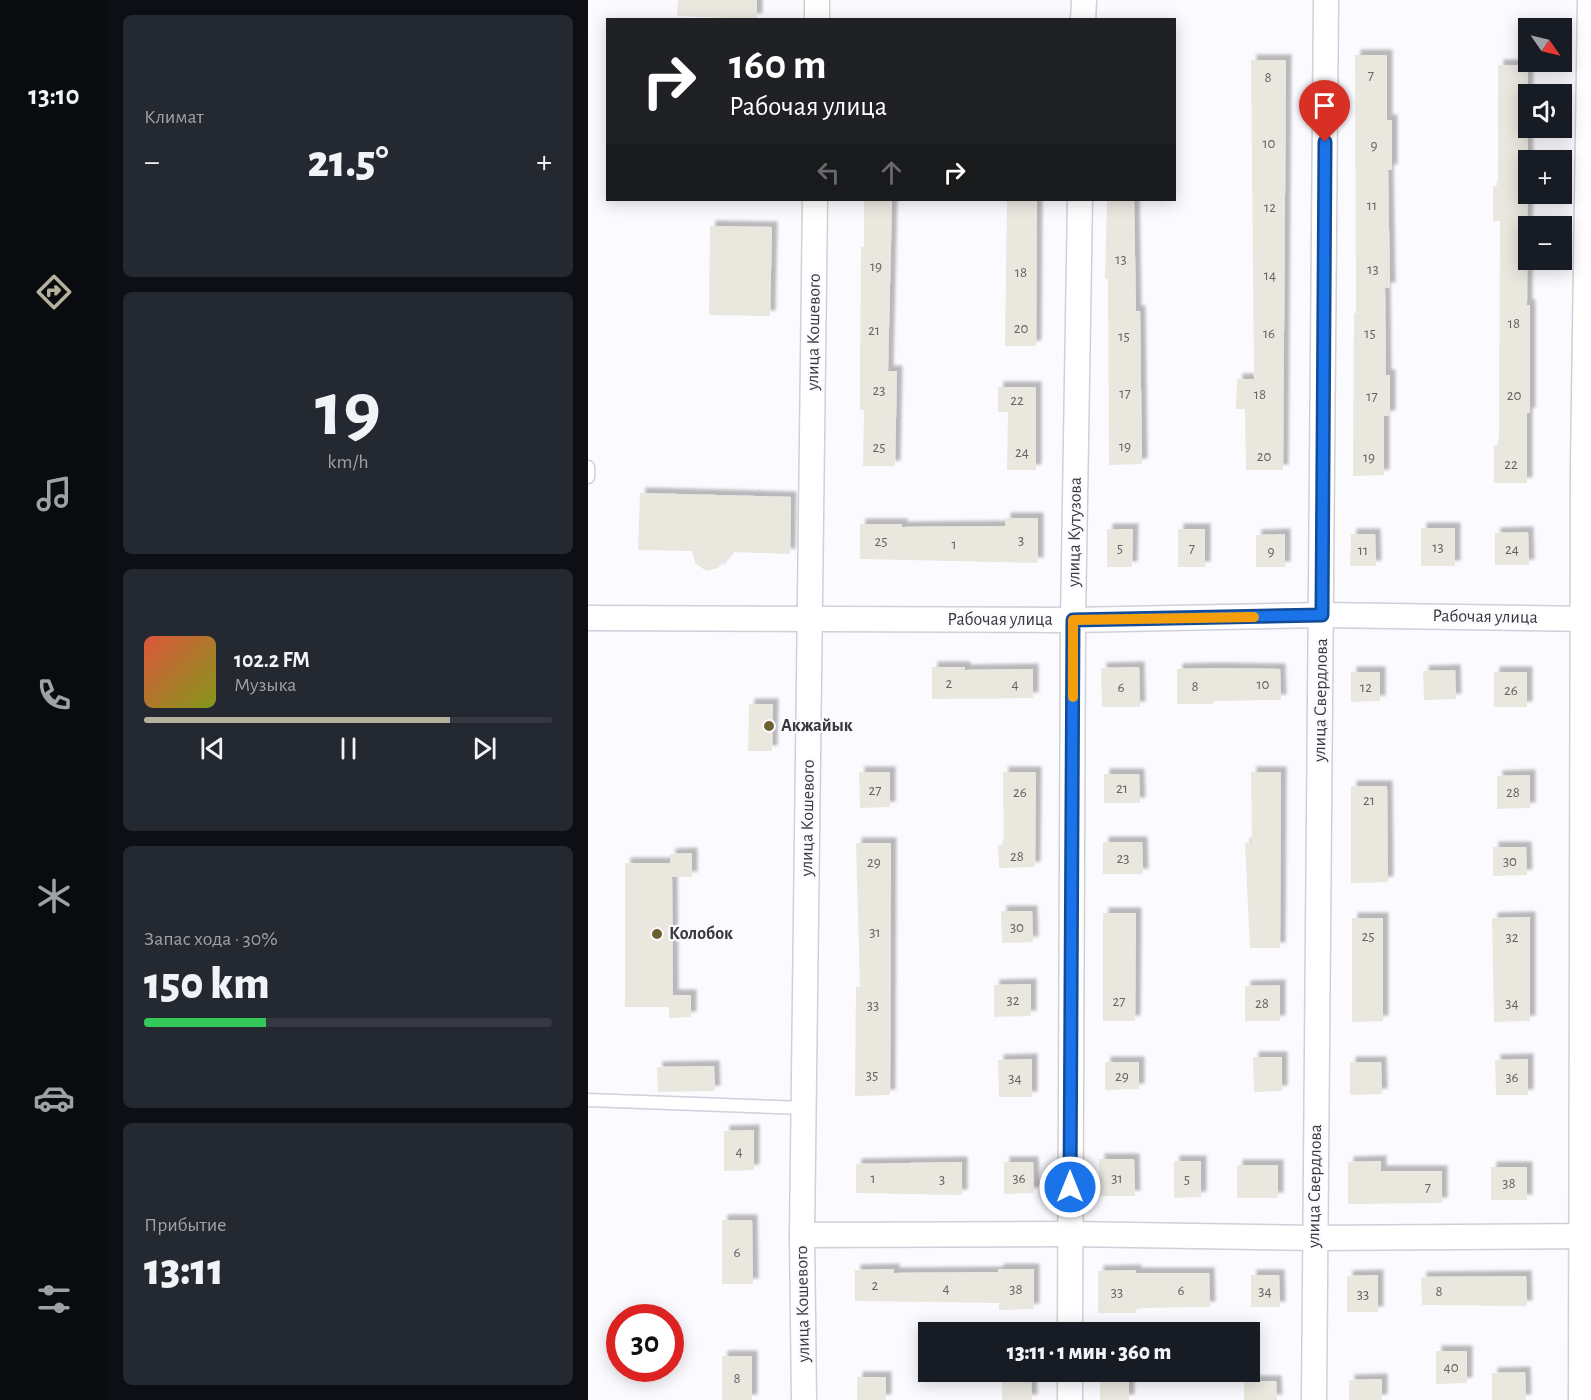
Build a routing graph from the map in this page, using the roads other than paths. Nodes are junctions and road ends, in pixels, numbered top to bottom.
1 (817, 0) edge
2 (1084, 0) edge
3 (1326, 0) edge
4 (1590, 0) edge
5 (817, 18) edge
6 (1083, 18) edge
7 (815, 201) edge
8 (1080, 201) edge
9 (588, 467) edge
10 (588, 477) edge
11 (1322, 615) junction
12 (588, 618) edge
13 (1587, 619) edge
14 (811, 620) junction
15 (1073, 620) junction
16 (1587, 938) edge
17 (588, 1100) edge
18 (804, 1108) junction
19 (1070, 1234) junction
20 (802, 1235) junction
21 (1586, 1236) edge
22 (1314, 1238) junction
23 (1070, 1322) edge
24 (1070, 1382) edge
25 (804, 1400) edge
26 (1070, 1400) edge
27 (1314, 1400) edge
28 (1581, 1400) edge

1 - 5 street
2 - 6 street
3 - 11 street, улица Свердлова
4 - 13 street
7 - 14 street, улица Кошевого
8 - 15 street, улица Кутузова
9 - 10 lane
11 - 13 street, Рабочая улица
11 - 15 street, Рабочая улица
11 - 22 street, улица Свердлова
12 - 14 street, Рабочая улица
13 - 16 street
14 - 15 street, Рабочая улица
14 - 18 street, улица Кошевого
15 - 19 street, улица Кутузова
16 - 21 street
17 - 18 lane
18 - 20 street, улица Кошевого
19 - 20 street
19 - 22 street
19 - 23 street, улица Кутузова
20 - 25 street, улица Кошевого
21 - 22 street
21 - 28 street
22 - 27 street, улица Свердлова
24 - 26 street

